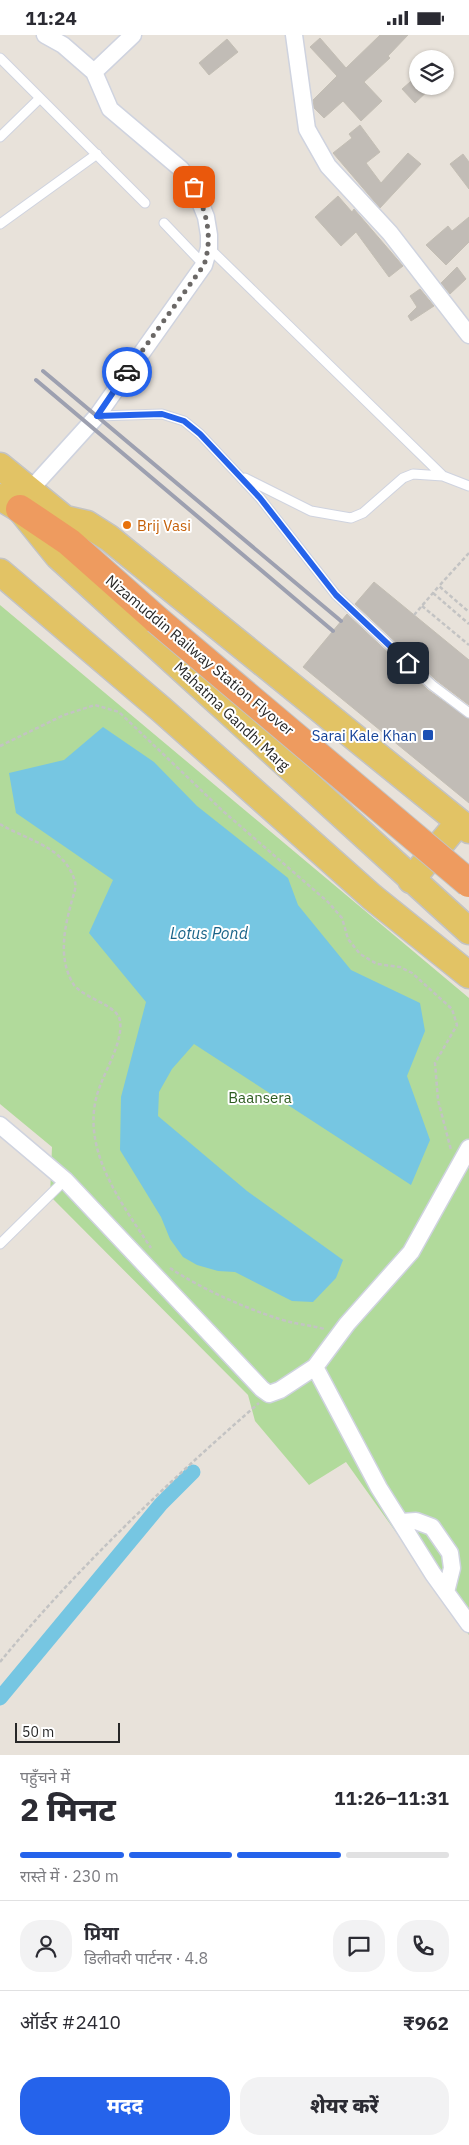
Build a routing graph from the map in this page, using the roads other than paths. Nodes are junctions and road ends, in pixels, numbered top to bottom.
1 (45, 35) edge
2 (133, 35) edge
3 (294, 35) edge
4 (0, 58) edge
5 (94, 71) junction
6 (40, 98) junction
7 (0, 137) edge
8 (97, 154) junction
9 (145, 203) dead end
10 (164, 223) dead end
11 (0, 224) edge
12 (209, 248) junction
13 (204, 265) junction
14 (469, 335) edge
15 (97, 416) junction
16 (0, 466) edge
17 (238, 474) junction
18 (443, 476) junction
19 (469, 486) edge
20 (17, 499) edge
21 (65, 519) junction
22 (0, 572) edge
23 (164, 614) junction
24 (469, 713) edge
25 (464, 826) edge
26 (469, 858) edge
27 (411, 880) junction
28 (469, 883) edge
29 (469, 931) edge
30 (469, 975) edge
31 (0, 1125) edge
32 (466, 1153) edge
33 (64, 1180) junction
34 (0, 1244) edge
35 (315, 1367) junction
36 (401, 1522) junction
37 (446, 1592) junction
38 (469, 1623) edge

1 - 5 street
2 - 5 street
3 - 14 street
4 - 6 lane
5 - 12 street
6 - 7 lane
6 - 8 lane
8 - 9 lane
8 - 11 lane
10 - 13 lane
12 - 13 street
12 - 18 lane
13 - 15 street
15 - 17 lane
15 - 20 street
16 - 20 main road, Mahatma Gandhi Marg
17 - 18 lane
17 - 24 lane
18 - 19 lane
20 - 21 main road, Mahatma Gandhi Marg
20 - 23 highway, Nizamuddin Railway Station Flyover
20 - 27 main road, Mahatma Gandhi Marg
21 - 23 highway, Nizamuddin Railway Station Flyover
21 - 25 main road, Mahatma Gandhi Marg
22 - 30 main road
23 - 26 highway, Nizamuddin Railway Station Flyover
23 - 28 highway, Nizamuddin Railway Station Flyover, bridge
25 - 27 main road
27 - 29 main road, Mahatma Gandhi Marg
31 - 33 street
32 - 35 street
33 - 34 lane
33 - 35 street
35 - 36 street
36 - 37 street
36 - 37 street
37 - 38 street

